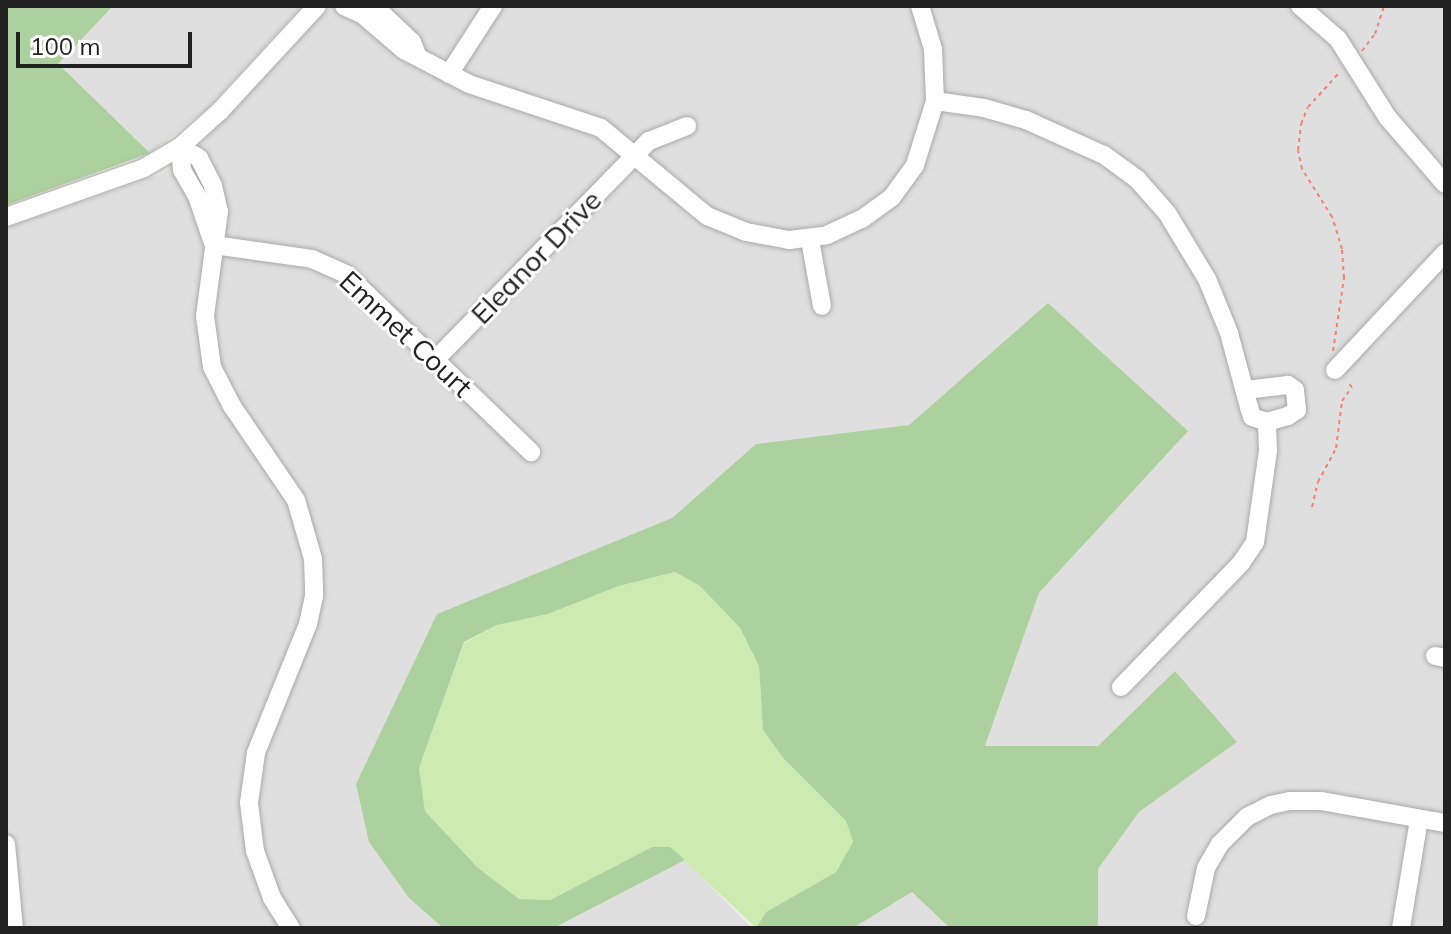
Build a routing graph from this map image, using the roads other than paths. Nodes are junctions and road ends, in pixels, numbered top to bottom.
1 (317, 6) edge
2 (344, 6) edge
3 (493, 6) edge
4 (920, 6) edge
5 (1300, 6) edge
6 (369, 9) edge
7 (449, 74) junction
8 (935, 101) junction
9 (687, 126) dead end
10 (180, 147) junction
11 (635, 155) junction
12 (1445, 184) edge
13 (6, 217) edge
14 (810, 240) junction
15 (214, 245) junction
16 (1445, 253) edge
17 (822, 306) dead end
18 (436, 359) junction
19 (1335, 370) road end
20 (1245, 390) junction
21 (1267, 422) junction
22 (531, 452) dead end
23 (1121, 687) dead end
24 (1419, 819) junction
25 (1445, 823) edge
26 (6, 844) edge
27 (1196, 916) dead end
28 (14, 928) edge
29 (291, 928) edge
30 (1401, 928) edge

1 - 10 street
2 - 6 street
3 - 7 street
4 - 8 street
5 - 12 street
6 - 7 street
7 - 11 street
8 - 14 street
8 - 20 street
9 - 11 street, Eleanor Drive
10 - 13 street
10 - 15 street
11 - 14 street
11 - 18 street, Eleanor Drive
14 - 17 street
15 - 18 street, Emmet Court
15 - 29 street
16 - 19 street
18 - 22 street, Emmet Court
20 - 21 street
20 - 21 street
21 - 23 street
24 - 25 street
24 - 27 street
24 - 30 street
26 - 28 street

